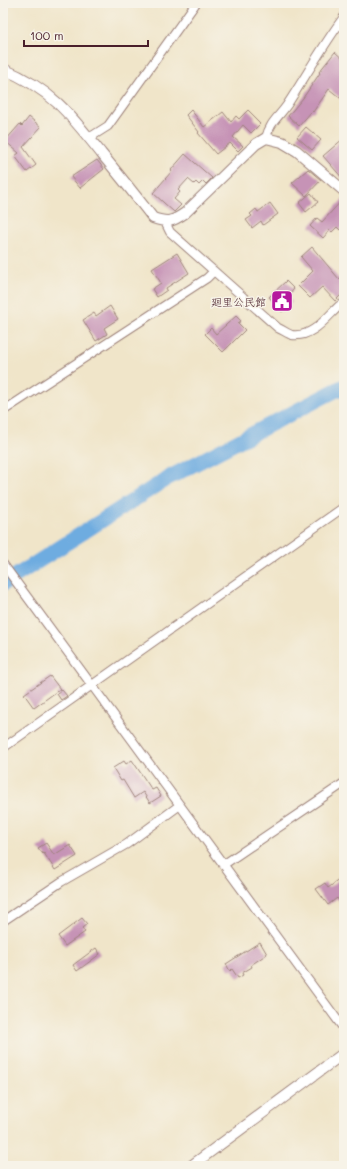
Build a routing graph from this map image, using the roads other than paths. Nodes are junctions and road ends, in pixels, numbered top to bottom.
1 (196, 3) edge
2 (344, 17) edge
3 (3, 68) edge
4 (89, 138) junction
5 (266, 138) junction
6 (344, 191) edge
7 (165, 222) junction
8 (214, 271) junction
9 (344, 304) edge
10 (3, 411) edge
11 (344, 507) edge
12 (5, 567) edge
13 (92, 686) junction
14 (3, 748) edge
15 (344, 783) edge
16 (180, 805) junction
17 (224, 865) junction
18 (3, 921) edge
19 (344, 1029) edge
20 (344, 1053) edge
21 (191, 1166) edge

1 - 4 street
2 - 5 street
3 - 4 street
4 - 7 street
5 - 6 street
5 - 7 street
7 - 8 street
8 - 9 street
8 - 10 street
11 - 13 street
12 - 13 street
13 - 14 street
13 - 16 street
15 - 17 street
16 - 17 street
16 - 18 street
17 - 19 street
20 - 21 street

